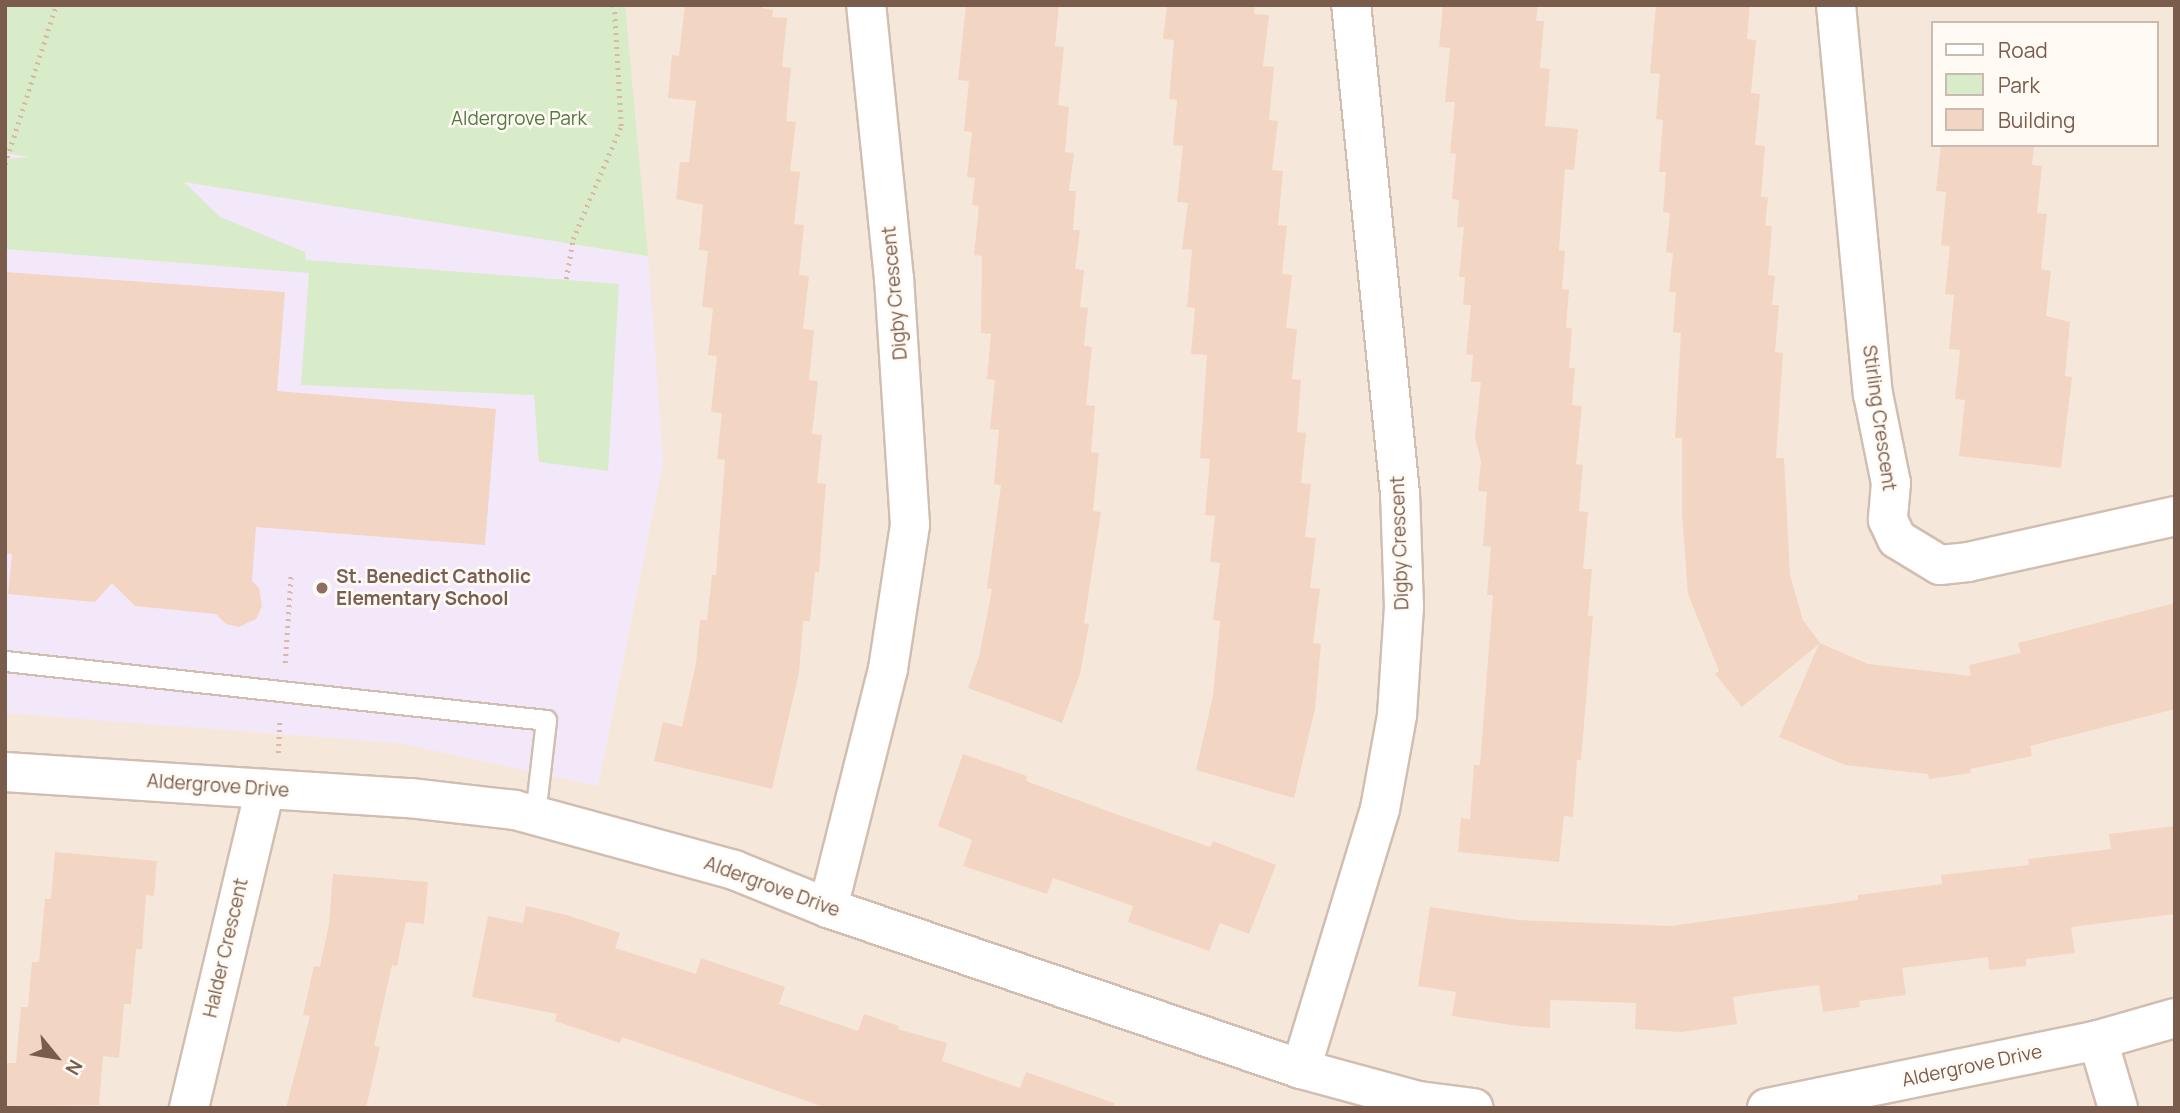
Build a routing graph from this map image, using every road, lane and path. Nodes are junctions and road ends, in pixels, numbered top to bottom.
1 (56, 5) edge
2 (614, 5) edge
3 (866, 5) edge
4 (1351, 5) edge
5 (1836, 5) edge
6 (5, 164) edge
7 (566, 279) dead end
8 (2175, 516) edge
9 (5, 661) edge
10 (5, 772) edge
11 (265, 789) junction
12 (535, 815) junction
13 (828, 908) junction
14 (2175, 1018) edge
15 (2098, 1040) junction
16 (1301, 1069) junction
17 (189, 1108) edge
18 (1474, 1108) edge
19 (1767, 1108) edge
20 (2118, 1108) edge

1 - 6 path
2 - 7 path
3 - 13 street, Digby Crescent
4 - 16 street, Digby Crescent
5 - 8 street, Stirling Crescent
9 - 12 lane
10 - 11 street, Aldergrove Drive
11 - 12 street, Aldergrove Drive
11 - 17 street, Halder Crescent
12 - 13 street, Aldergrove Drive
13 - 16 street, Aldergrove Drive
14 - 15 street, Aldergrove Drive
15 - 19 street, Aldergrove Drive
15 - 20 street
16 - 18 street, Aldergrove Drive

